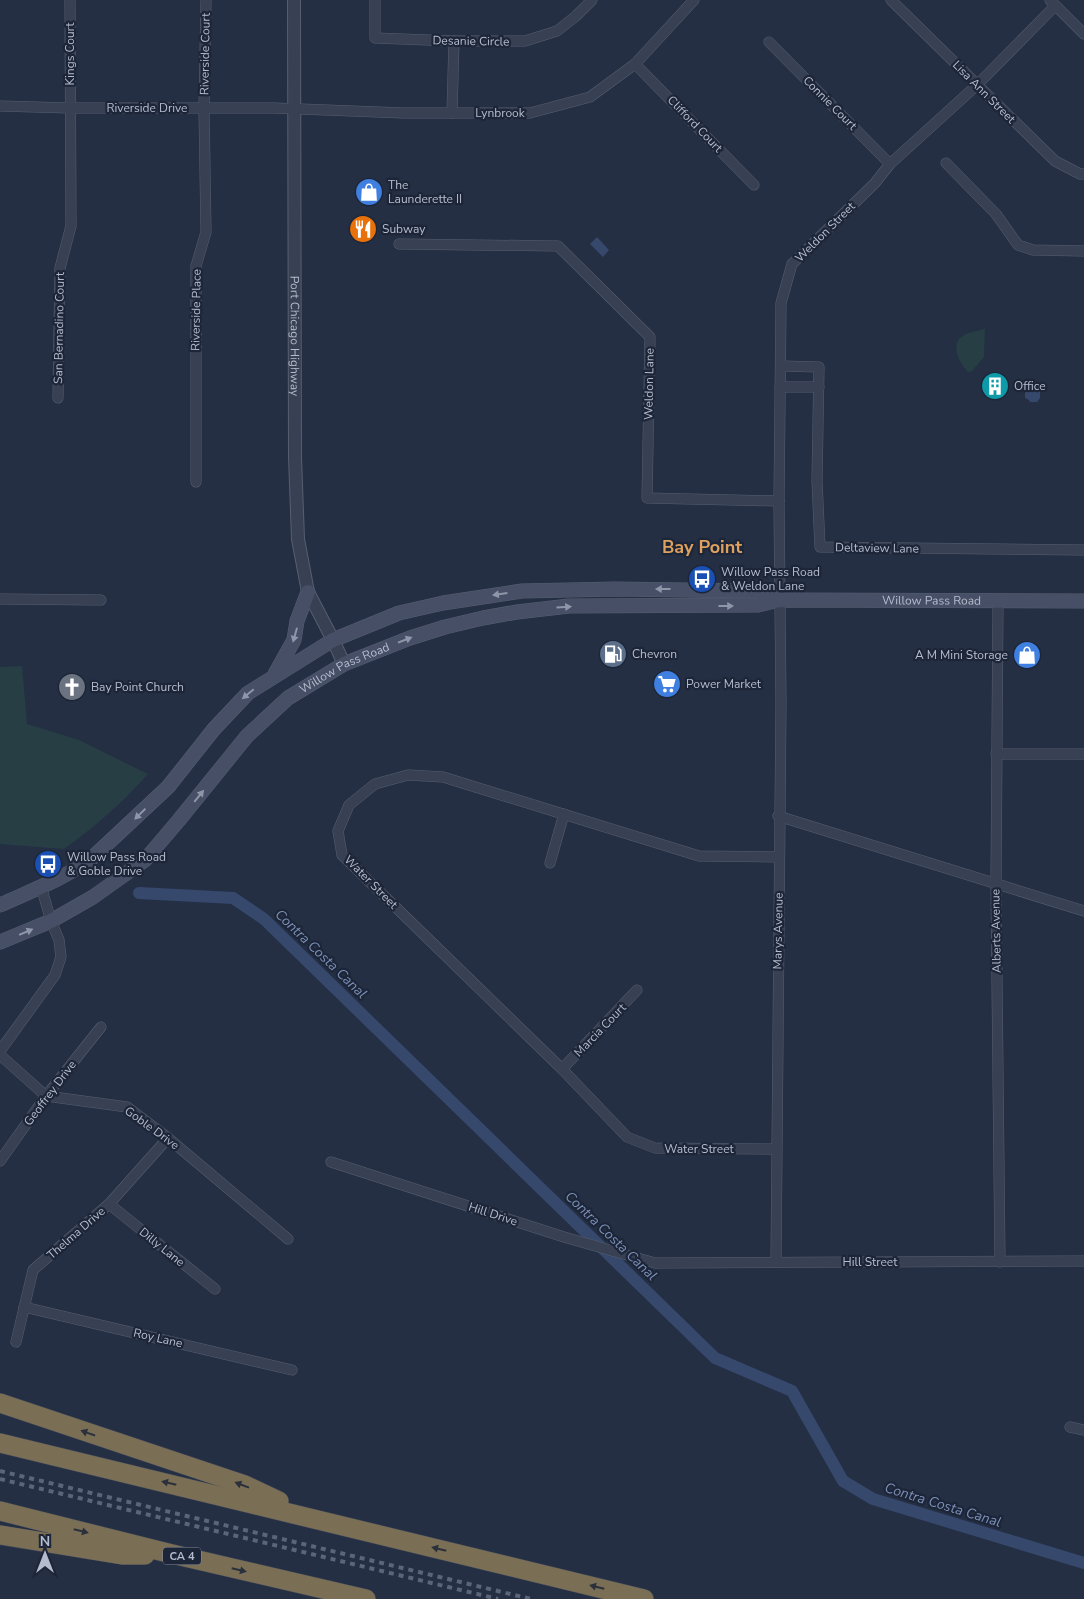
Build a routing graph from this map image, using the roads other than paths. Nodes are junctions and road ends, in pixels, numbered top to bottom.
1 (70, 0) edge
2 (206, 0) edge
3 (294, 0) edge
4 (375, 0) edge
5 (592, 0) edge
6 (694, 0) edge
7 (891, 0) edge
8 (1052, 3) edge
9 (1084, 34) edge
10 (454, 42) junction
11 (769, 42) dead end
12 (635, 64) junction
13 (976, 85) junction
14 (0, 106) edge
15 (70, 108) junction
16 (204, 108) junction
17 (295, 109) junction
18 (452, 113) junction
19 (946, 163) dead end
20 (890, 164) junction
21 (1084, 174) edge
22 (754, 185) dead end
23 (399, 244) dead end
24 (1084, 251) edge
25 (781, 366) junction
26 (780, 387) junction
27 (819, 387) junction
28 (58, 398) dead end
29 (196, 482) dead end
30 (779, 501) junction
31 (1084, 550) edge
32 (308, 592) junction
33 (0, 599) edge
34 (100, 600) dead end
35 (780, 600) junction
36 (998, 601) junction
37 (1084, 601) edge
38 (333, 640) junction
39 (344, 664) junction
40 (274, 675) junction
41 (996, 754) junction
42 (1084, 754) edge
43 (564, 814) junction
44 (778, 816) junction
45 (778, 857) junction
46 (550, 862) dead end
47 (996, 884) junction
48 (41, 886) junction
49 (0, 905) edge
50 (1084, 911) edge
51 (51, 922) junction
52 (0, 942) edge
53 (637, 990) dead end
54 (102, 1027) dead end
55 (0, 1053) edge
56 (562, 1069) junction
57 (46, 1096) junction
58 (168, 1138) junction
59 (776, 1149) junction
60 (0, 1160) edge
61 (331, 1162) dead end
62 (109, 1204) junction
63 (288, 1240) dead end
64 (1084, 1261) edge
65 (776, 1262) junction
66 (1000, 1262) junction
67 (655, 1263) joint
68 (215, 1289) dead end
69 (24, 1307) junction
70 (16, 1342) dead end
71 (292, 1370) dead end
72 (0, 1403) edge
73 (1070, 1427) dead end
74 (1084, 1430) edge
75 (0, 1443) edge
76 (0, 1511) edge
77 (318, 1519) junction
78 (0, 1535) edge
79 (172, 1554) junction
80 (366, 1599) edge
81 (644, 1599) edge

1 - 15 street, Kings Court
2 - 16 street, Riverside Court
3 - 17 street, Port Chicago Highway
4 - 10 street, Desanie Circle
5 - 10 street, Desanie Circle
6 - 12 street, Lynbrook
7 - 13 street, Lisa Ann Street
8 - 9 street
8 - 13 street, Weldon Street
10 - 18 street
11 - 20 street, Connie Court
12 - 18 street, Lynbrook
12 - 22 street, Clifford Court
13 - 20 street, Weldon Street
13 - 21 street, Lisa Ann Street
14 - 15 street, Riverside Drive
15 - 16 street, Riverside Drive
15 - 28 street, San Bernadino Court
16 - 17 street, Riverside Drive
16 - 29 street, Riverside Place
17 - 18 street, Lynbrook
17 - 32 street, Port Chicago Highway
19 - 24 street
20 - 25 street, Weldon Street
23 - 30 street, Weldon Lane
25 - 26 street, Weldon Street
25 - 27 street, Deltaview Lane
26 - 27 street
26 - 30 street, Weldon Street
27 - 31 street, Deltaview Lane
30 - 35 street, Weldon Street
32 - 38 street, Port Chicago Highway
32 -> 40 main road
33 - 34 street
35 - 36 main road, Willow Pass Road
35 -> 38 main road, Willow Pass Road
39 -> 35 main road, Willow Pass Road
35 - 44 street, Marys Avenue
36 - 37 main road, Willow Pass Road
36 - 41 street, Alberts Avenue
38 - 39 street, Port Chicago Highway
38 - 40 main road, Willow Pass Road
51 -> 39 main road, Willow Pass Road
40 -> 48 main road, Willow Pass Road
41 - 42 street
41 - 47 street, Alberts Avenue
43 - 45 street, Water Street
43 - 46 street
43 - 56 street, Water Street
44 - 45 street, Marys Avenue
44 - 47 street
45 - 59 street, Marys Avenue
47 - 50 street
47 - 66 street, Alberts Avenue
48 - 49 main road, Willow Pass Road
48 - 51 street
52 -> 51 main road, Willow Pass Road
51 - 55 street
53 - 56 street, Marcia Court
54 - 57 street, Geoffrey Drive
55 - 57 street
56 - 59 street, Water Street
57 - 58 street, Goble Drive
57 - 60 street, Geoffrey Drive
58 - 62 street, Thelma Drive
58 - 63 street, Goble Drive
59 - 65 street, Marys Avenue
61 - 67 street, Hill Drive
62 - 68 street, Dilly Lane
62 - 69 street, Thelma Drive
64 - 66 street, Hill Street
65 - 66 street, Hill Street
65 - 67 street, Hill Street
69 - 70 street, Thelma Drive
69 - 71 street, Roy Lane
77 -> 72 highway
73 - 74 street
77 -> 75 highway
76 -> 79 highway, CA 4
81 -> 77 highway
78 - 79 highway
79 -> 80 highway, CA 4

